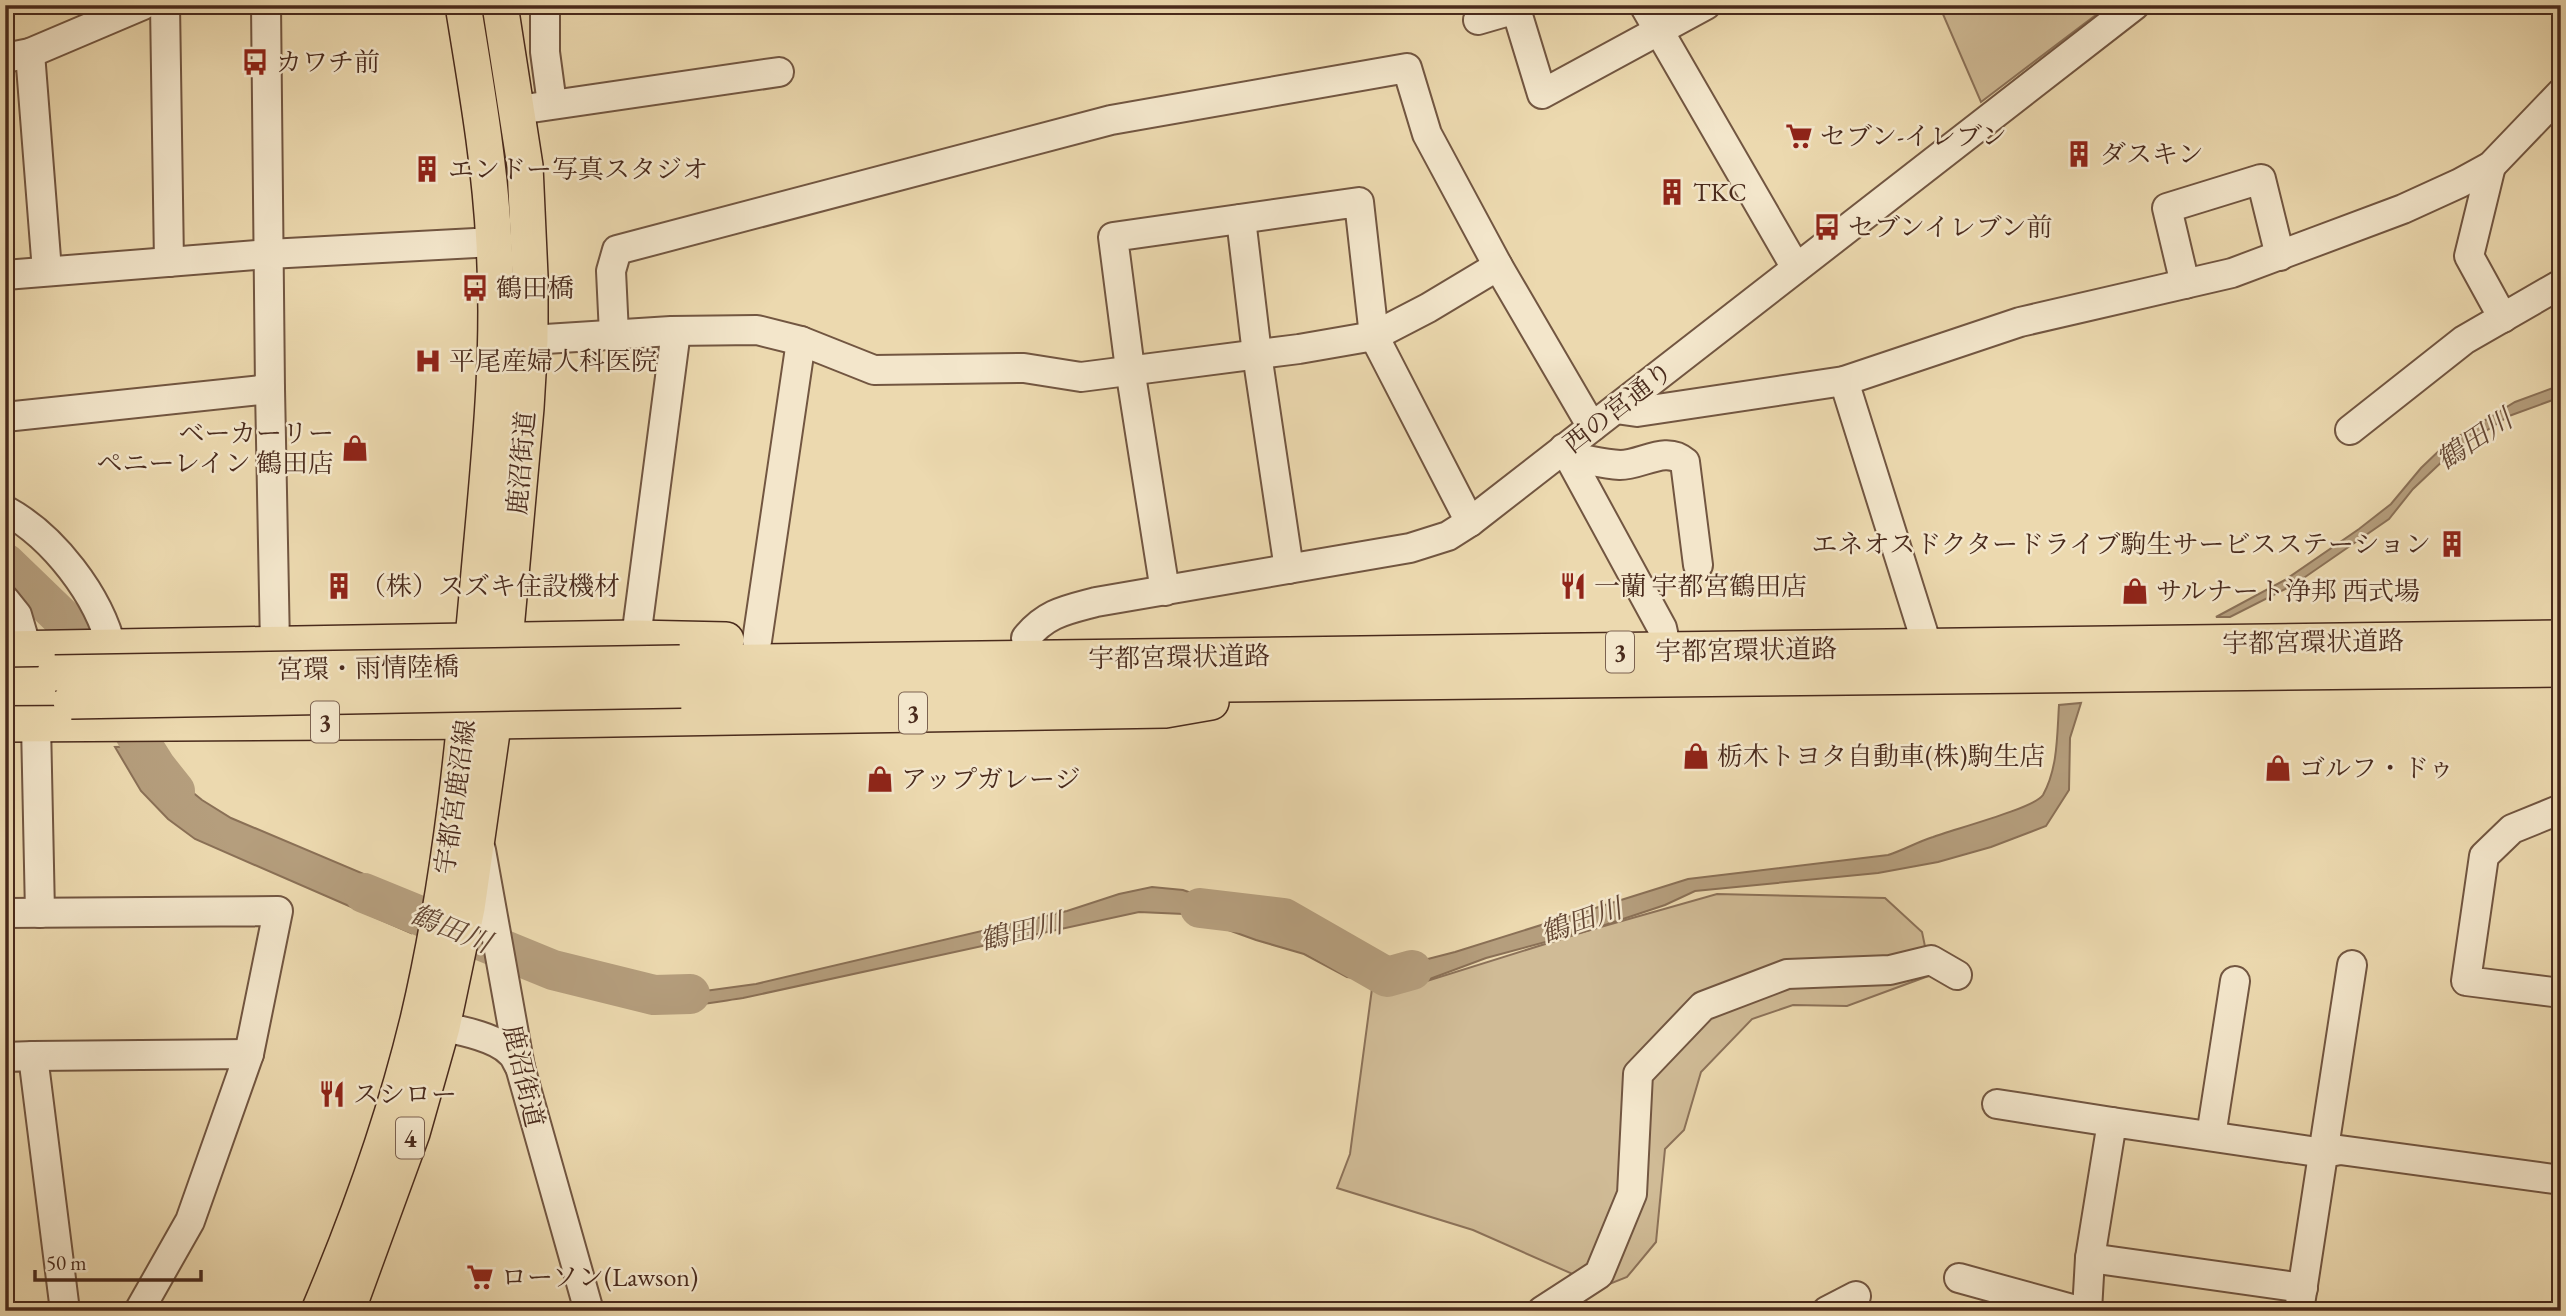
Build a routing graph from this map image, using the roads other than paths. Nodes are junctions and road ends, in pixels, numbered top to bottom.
1 (165, 5) edge
2 (266, 5) edge
3 (463, 5) edge
4 (500, 5) edge
5 (545, 5) edge
6 (1644, 5) edge
7 (1706, 5) edge
8 (2134, 5) edge
9 (133, 7) edge
10 (1478, 20) dead end
11 (1659, 32) junction
12 (18, 55) edge
13 (779, 72) dead end
14 (2561, 93) edge
15 (552, 104) junction
16 (518, 110) junction
17 (2491, 166) junction
18 (1241, 219) junction
19 (494, 242) junction
20 (269, 254) junction
21 (2280, 256) junction
22 (169, 262) junction
23 (1498, 266) junction
24 (1796, 268) junction
25 (47, 271) junction
26 (5, 275) edge
27 (2185, 284) junction
28 (2561, 284) edge
29 (2503, 318) junction
30 (676, 331) junction
31 (614, 334) junction
32 (1374, 336) junction
33 (530, 340) junction
34 (801, 341) junction
35 (1257, 354) junction
36 (1130, 369) junction
37 (1844, 381) junction
38 (270, 389) junction
39 (1616, 409) junction
40 (5, 416) edge
41 (1592, 427) junction
42 (2350, 430) dead end
43 (1566, 453) junction
44 (5, 510) edge
45 (1470, 522) junction
46 (1698, 565) dead end
47 (1289, 569) junction
48 (1165, 591) junction
49 (5, 600) edge
50 (636, 638) junction
51 (1026, 638) junction
52 (2561, 638) edge
53 (489, 641) junction
54 (757, 641) junction
55 (275, 646) junction
56 (1928, 648) junction
57 (108, 649) junction
58 (1667, 665) junction
59 (1331, 669) junction
60 (2561, 669) edge
61 (42, 674) edge
62 (680, 677) joint
63 (5, 702) edge
64 (481, 721) junction
65 (21, 724) edge
66 (2561, 809) edge
67 (467, 909) junction
68 (40, 913) junction
69 (5, 914) edge
70 (2352, 965) dead end
71 (1956, 975) dead end
72 (2235, 981) dead end
73 (2561, 993) edge
74 (430, 1024) junction
75 (249, 1054) junction
76 (19, 1056) edge
77 (520, 1067) junction
78 (1997, 1104) dead end
79 (2112, 1122) junction
80 (2211, 1136) junction
81 (2323, 1153) junction
82 (2561, 1180) edge
83 (2090, 1258) junction
84 (1959, 1278) dead end
85 (1856, 1296) dead end
86 (2301, 1300) edge
87 (328, 1310) edge
88 (65, 1311) edge
89 (139, 1311) edge
90 (589, 1311) edge
91 (1542, 1311) edge
92 (1827, 1311) edge
93 (2079, 1311) edge
94 (2087, 1311) edge

1 - 22 street
2 - 20 street
3 - 19 main road, 鹿沼街道 / 4
4 - 16 main road, 鹿沼街道 / 4
5 - 15 street
6 - 11 street
7 - 11 street
8 - 24 street, 西の宮通り
9 - 12 street
10 - 11 street
11 - 24 street
12 - 25 street
13 - 15 street
14 - 17 street
15 - 16 street
16 - 33 main road, 鹿沼街道 / 4
17 - 21 street
17 - 29 street
18 - 32 street
18 - 35 street
18 - 36 street
19 - 20 street
19 - 53 main road, 鹿沼街道 / 4
20 - 22 street
20 - 38 street
21 - 27 street
21 - 27 street
22 - 25 street
23 - 31 street
23 - 32 street
23 - 41 street
24 - 39 street, 西の宮通り
25 - 26 street
27 - 37 street
28 - 29 street
29 - 42 street
30 - 31 street
30 - 34 street
30 - 50 street
31 - 33 street
32 - 35 street
32 - 45 street
33 - 53 main road, 鹿沼街道 / 4
34 - 36 street
34 - 54 street
35 - 36 street
35 - 47 street
36 - 48 street
37 - 39 street
37 - 56 street
38 - 40 street
38 - 55 street
39 - 41 street, 西の宮通り
41 - 43 street, 西の宮通り
43 - 45 street, 西の宮通り
43 - 46 street
43 - 58 street
44 - 57 street
45 - 47 street, 西の宮通り
47 - 48 street, 西の宮通り
48 - 51 street, 西の宮通り
49 - 61 street
50 - 53 main road, 3
50 - 54 main road, 3
51 - 54 main road, 3
51 - 59 main road, 3
52 - 56 main road, 宇都宮環状道路 / 3
53 - 55 main road, 3
53 - 64 main road, 鹿沼街道 / 4
55 - 57 main road, 3
56 - 58 main road, 宇都宮環状道路 / 3
57 - 61 main road, 3
58 - 59 main road, 宇都宮環状道路 / 3
58 - 60 main road, 宇都宮環状道路 / 3
59 - 62 main road, 宇都宮環状道路 / 3
59 - 64 main road, 3
61 - 62 main road, 宮環・雨情陸橋 / 3, bridge
61 - 63 main road, 3
61 - 64 main road, 3
61 - 65 main road, 3
64 - 67 main road, 宇都宮鹿沼線 / 4
64 - 67 main road, 鹿沼街道 / 4
65 - 68 street
66 - 73 street
67 - 74 main road, 宇都宮鹿沼線 / 4
67 - 77 street, 鹿沼街道
68 - 69 street
68 - 75 street
70 - 81 street
71 - 91 street
72 - 80 street
74 - 77 street
74 - 87 main road, 宇都宮鹿沼線 / 4
75 - 76 street
75 - 89 street
76 - 88 street
77 - 90 street, 鹿沼街道
78 - 79 street
79 - 80 street
79 - 83 street
80 - 81 street
81 - 82 street
81 - 86 street
83 - 86 street
83 - 94 street
84 - 93 street
85 - 92 street

